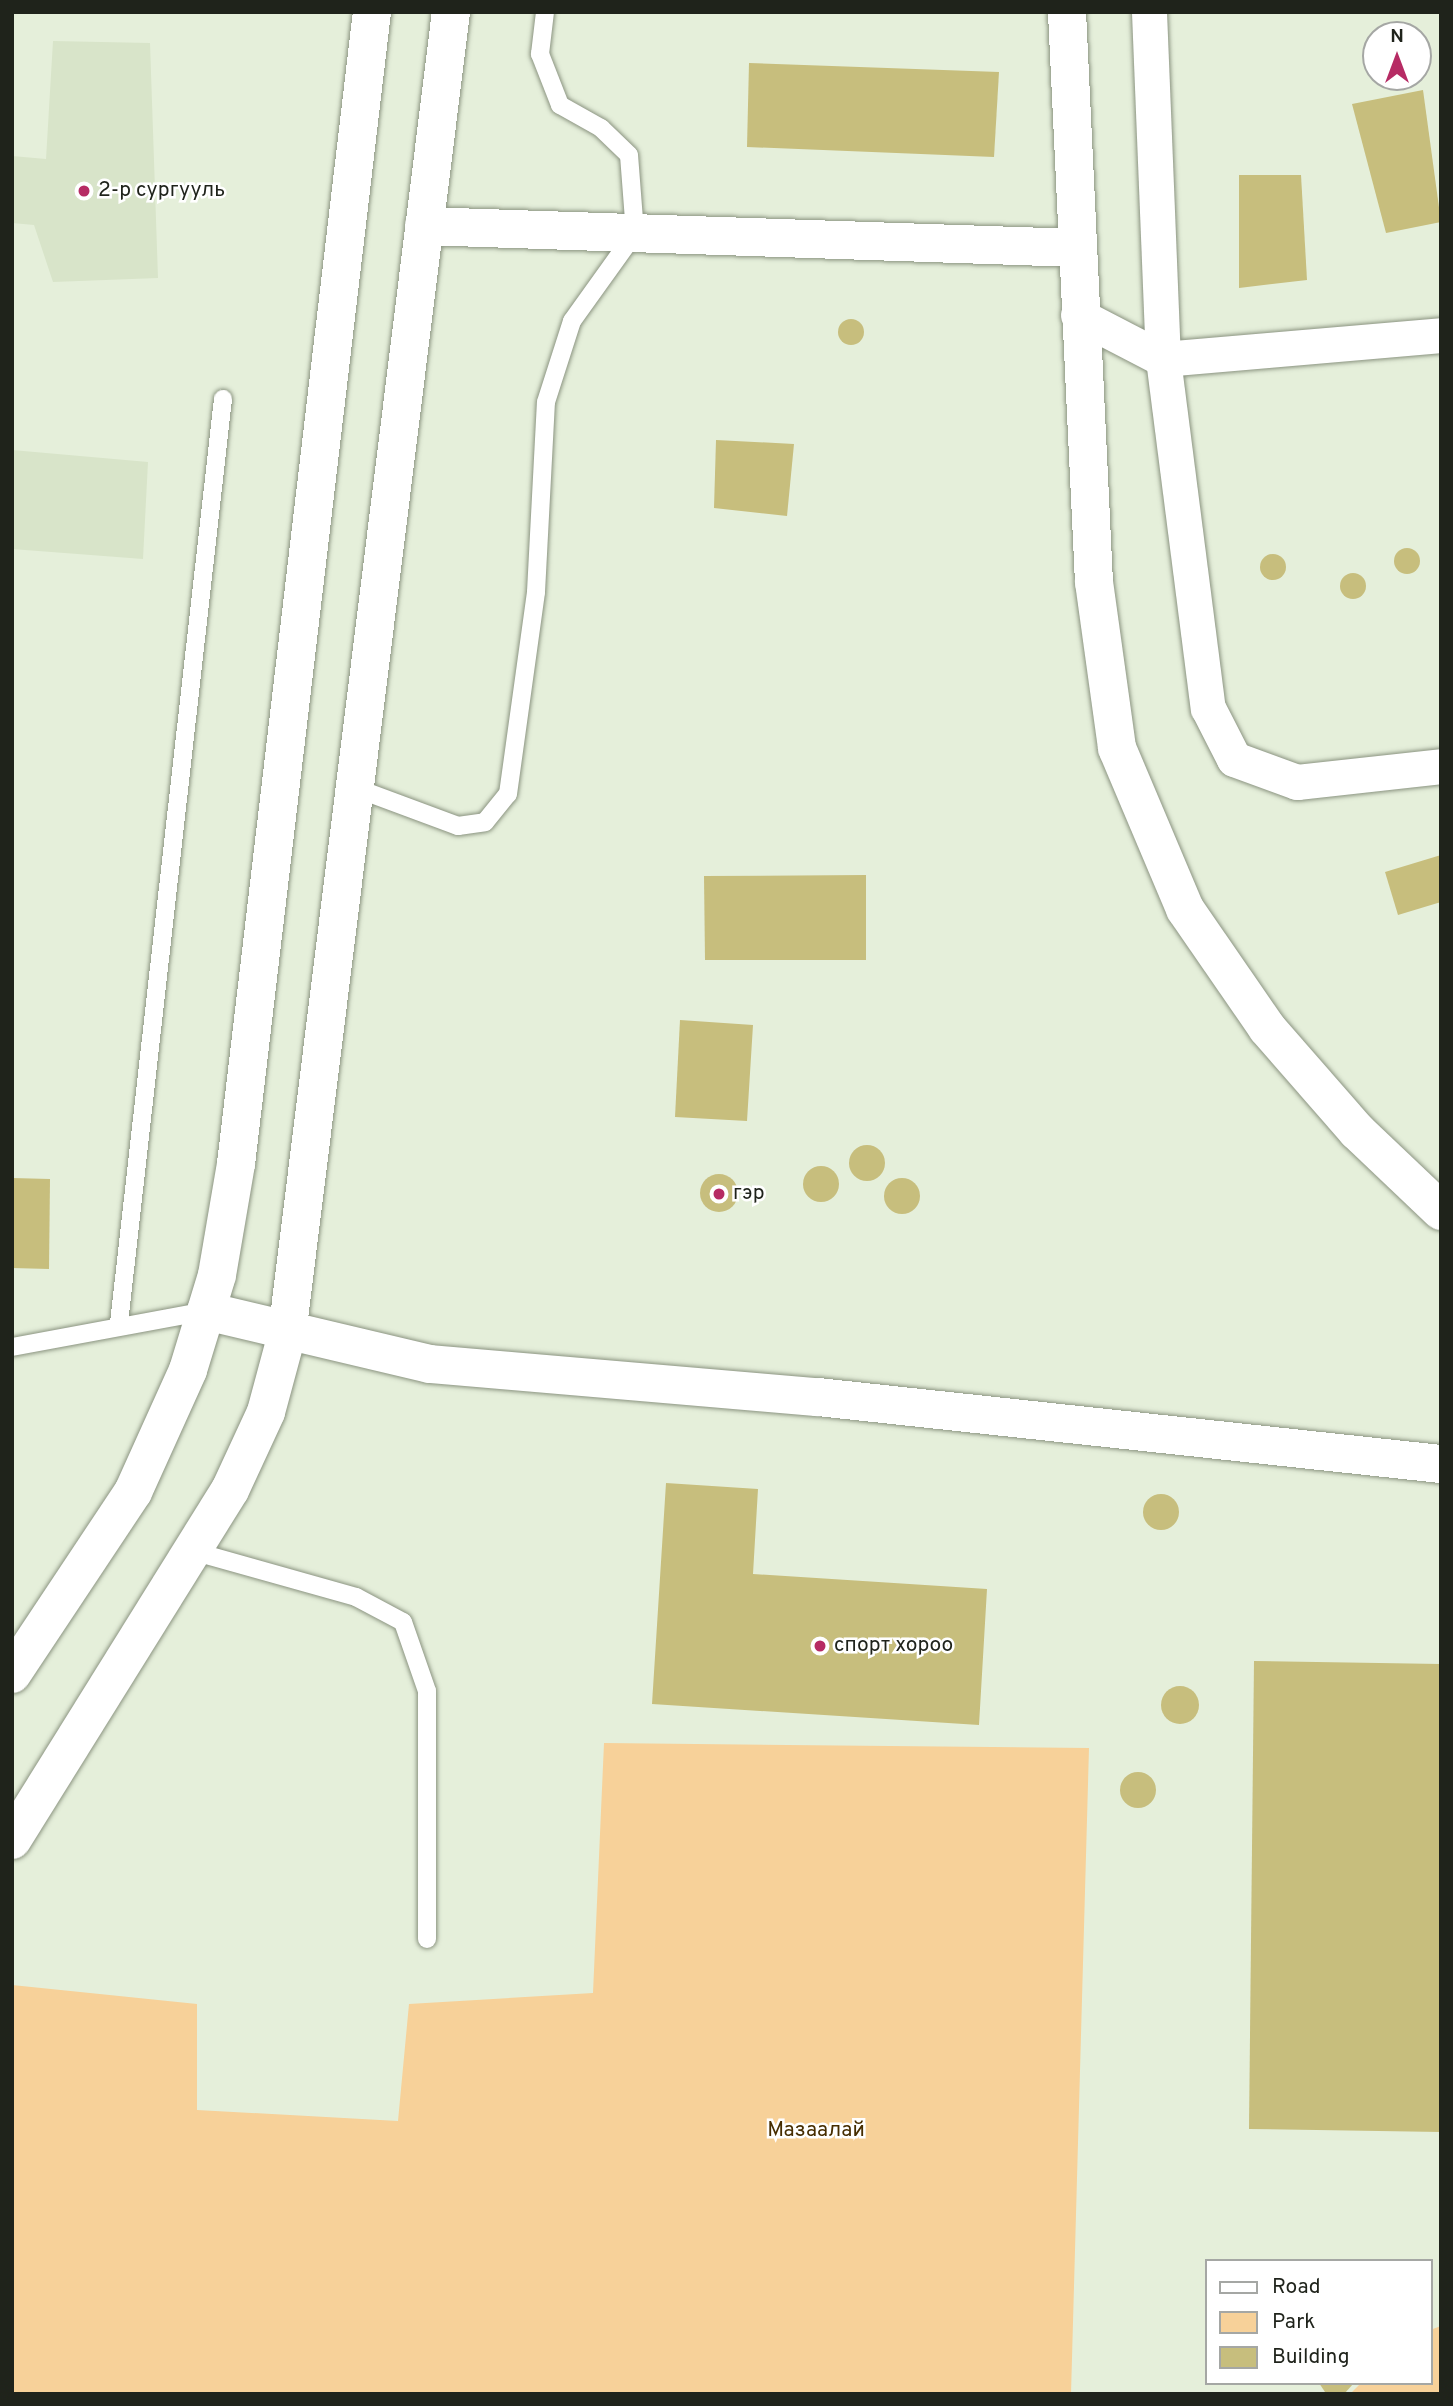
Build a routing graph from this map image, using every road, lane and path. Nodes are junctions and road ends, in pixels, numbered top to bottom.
1 (372, 12) edge
2 (451, 12) edge
3 (545, 12) edge
4 (1067, 12) edge
5 (1149, 12) edge
6 (424, 226) junction
7 (635, 233) junction
8 (1076, 248) junction
9 (1078, 315) junction
10 (1441, 335) edge
11 (1163, 359) junction
12 (223, 399) dead end
13 (1441, 766) edge
14 (354, 787) junction
15 (1441, 1211) edge
16 (206, 1311) junction
17 (119, 1323) junction
18 (287, 1335) junction
19 (12, 1347) edge
20 (1441, 1464) edge
21 (195, 1552) junction
22 (12, 1674) edge
23 (12, 1840) edge
24 (427, 1939) dead end

1 - 16 main road
2 - 6 main road
3 - 7 lane
4 - 8 main road
5 - 11 street
6 - 7 main road
6 - 14 main road
7 - 8 main road
7 - 14 lane
8 - 9 main road
9 - 11 street
9 - 15 main road
10 - 11 street
11 - 13 street
12 - 17 lane
14 - 18 main road
16 - 17 lane
16 - 18 main road
16 - 22 main road
17 - 19 lane
18 - 20 main road
18 - 21 main road
21 - 23 main road
21 - 24 lane

